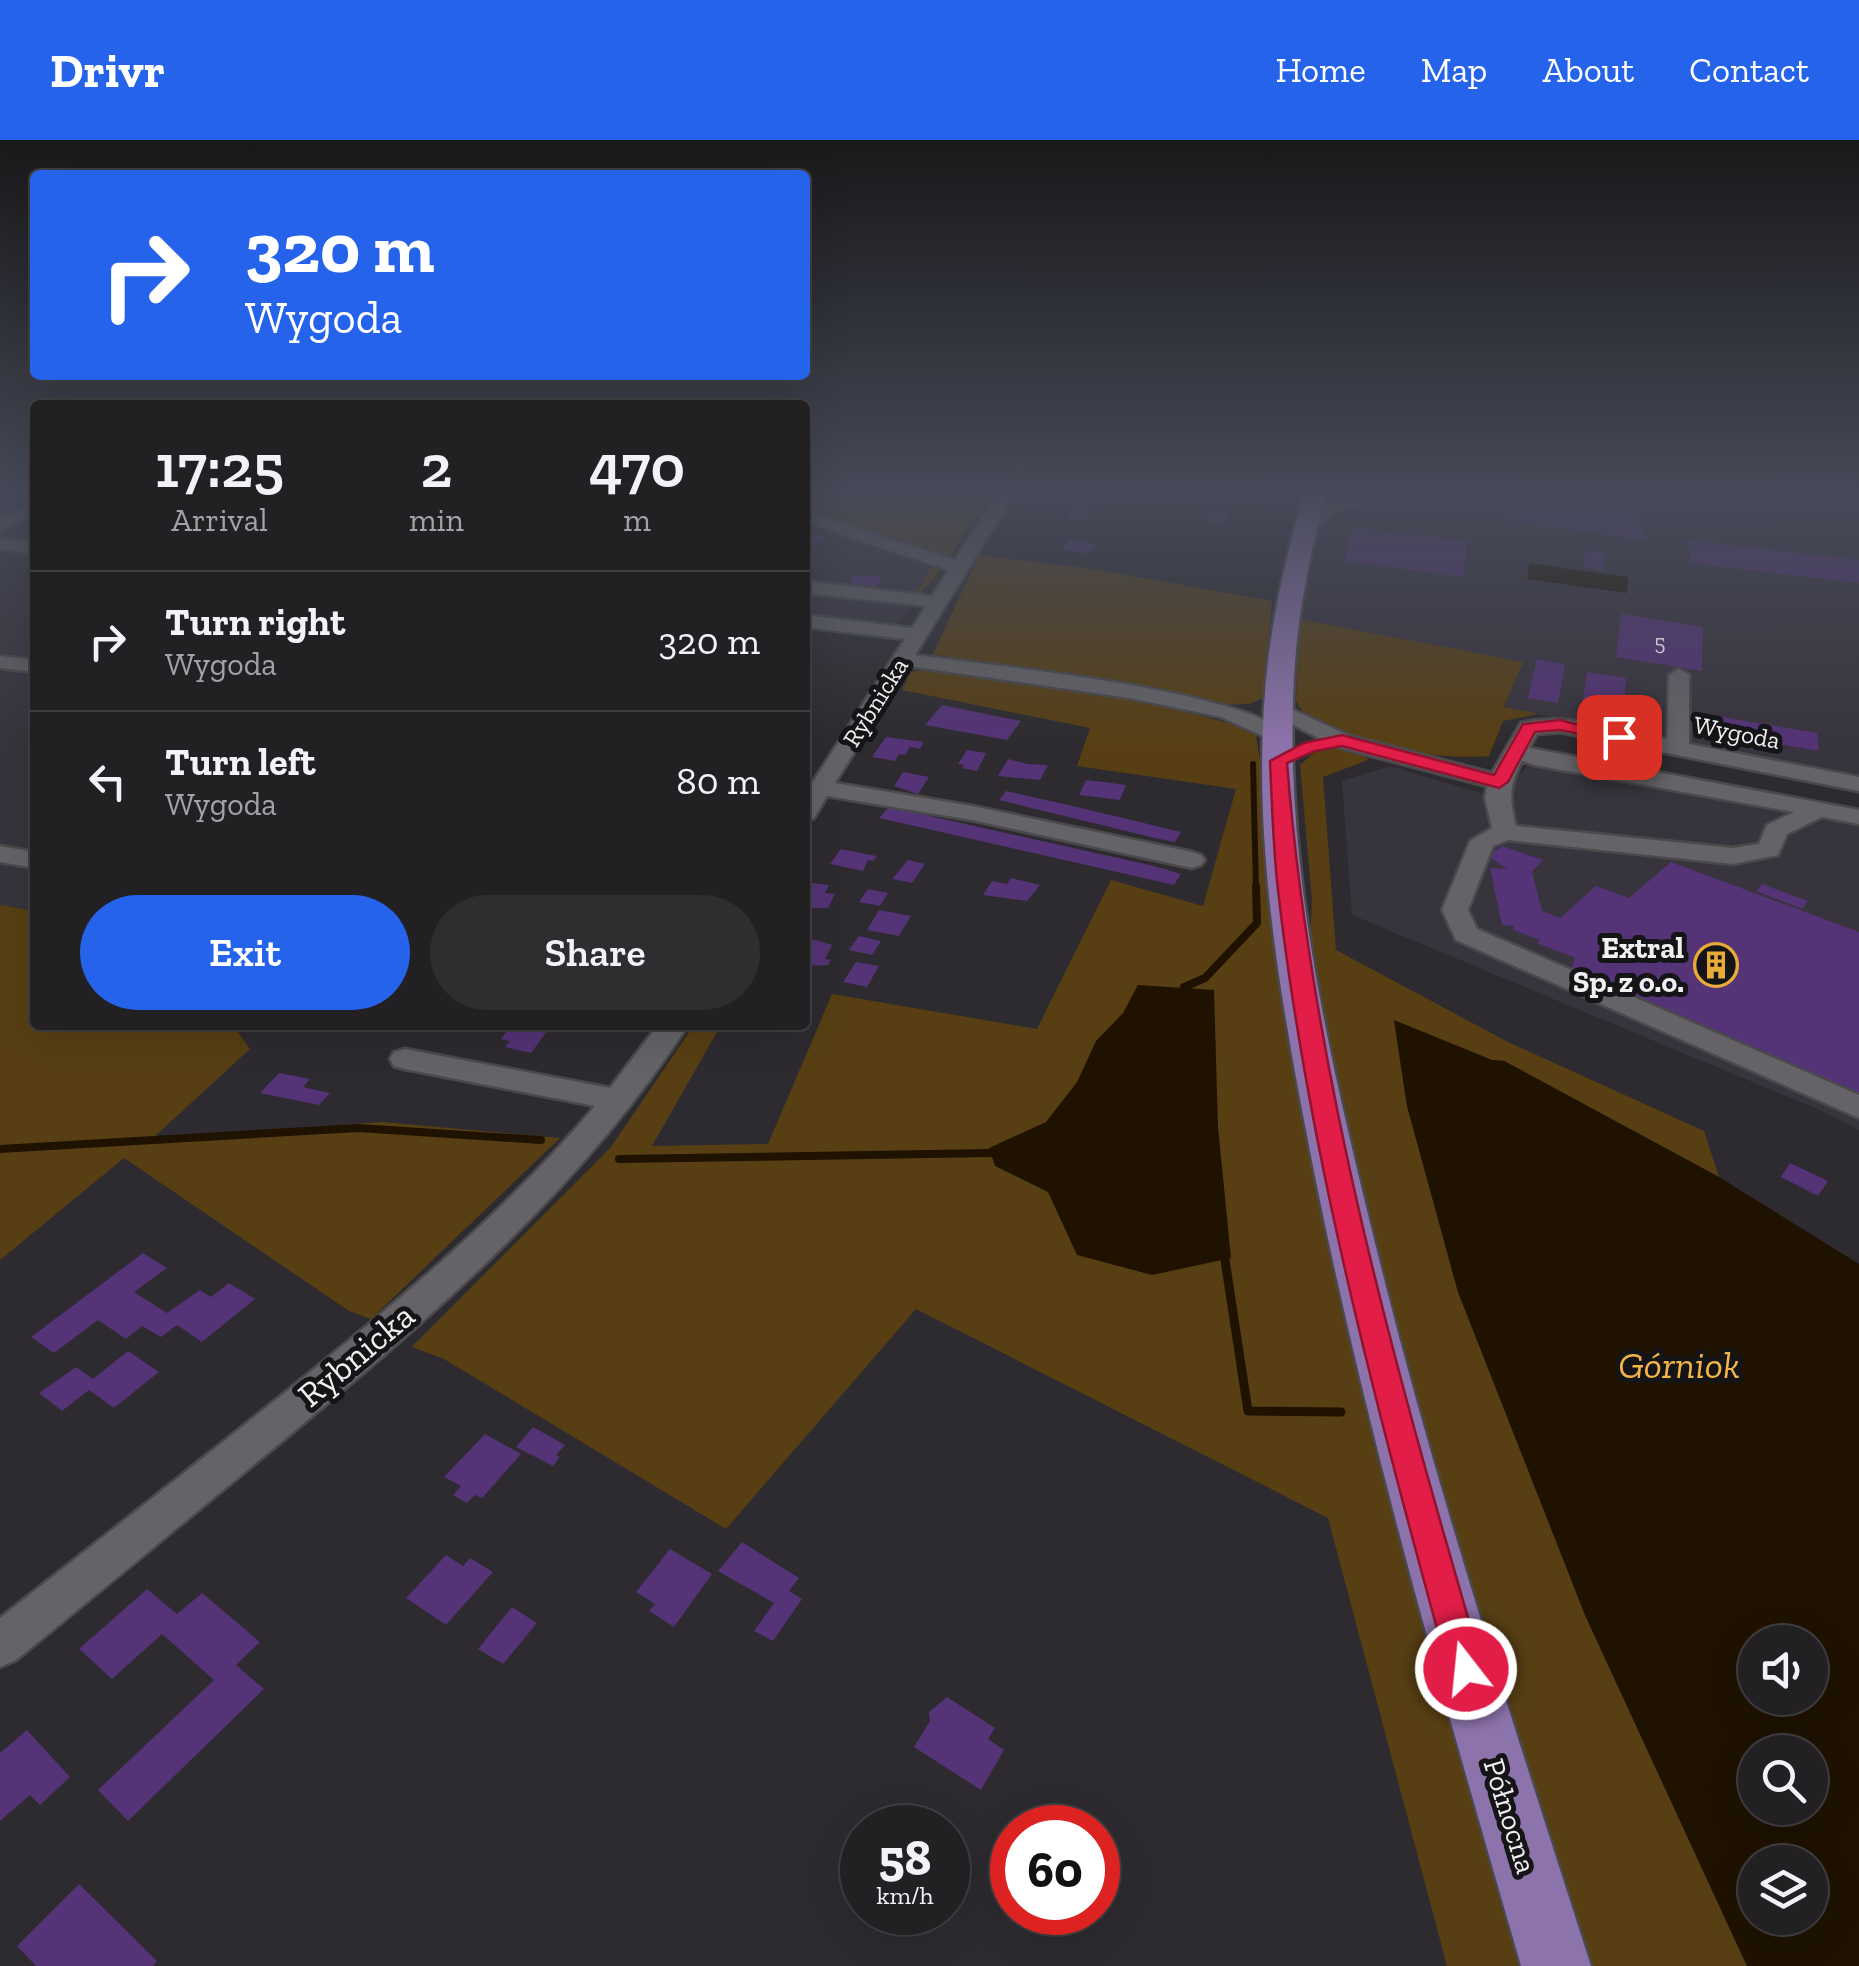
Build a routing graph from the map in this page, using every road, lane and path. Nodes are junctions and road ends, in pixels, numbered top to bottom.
1 (952, 576) edge
2 (1293, 576) edge
3 (810, 588) edge
4 (936, 602) junction
5 (810, 621) edge
6 (917, 634) junction
7 (901, 660) junction
8 (0, 662) edge
9 (30, 665) edge
10 (1679, 675) dead end
11 (1227, 712) junction
12 (1279, 728) junction
13 (1342, 740) junction
14 (1678, 748) junction
15 (1517, 750) junction
16 (1499, 782) junction
17 (1859, 784) edge
18 (822, 788) junction
19 (810, 806) edge
20 (1818, 810) junction
21 (1859, 817) edge
22 (1505, 832) junction
23 (0, 854) edge
24 (30, 859) edge
25 (1192, 860) dead end
26 (669, 1030) edge
27 (405, 1059) dead end
28 (618, 1100) junction
29 (1859, 1108) edge
30 (0, 1645) edge
31 (1556, 1966) edge

1 - 4 street, Rybnicka
2 - 12 main road, Północna
3 - 4 street
4 - 6 street, Rybnicka
5 - 6 street
6 - 7 street, Rybnicka
7 - 11 street
7 - 18 street, Rybnicka
8 - 9 street
10 - 14 street
11 - 12 street
11 - 12 street
12 - 13 street
12 - 13 street
12 - 31 main road, Północna
13 - 16 street
14 - 15 street, Wygoda
14 - 17 street, Wygoda
15 - 16 street, Wygoda
15 - 20 street
16 - 22 street
18 - 19 street, Rybnicka
18 - 25 street
20 - 21 street
20 - 22 street
22 - 29 street
23 - 24 street
26 - 28 street, Rybnicka
27 - 28 street
28 - 30 street, Rybnicka

